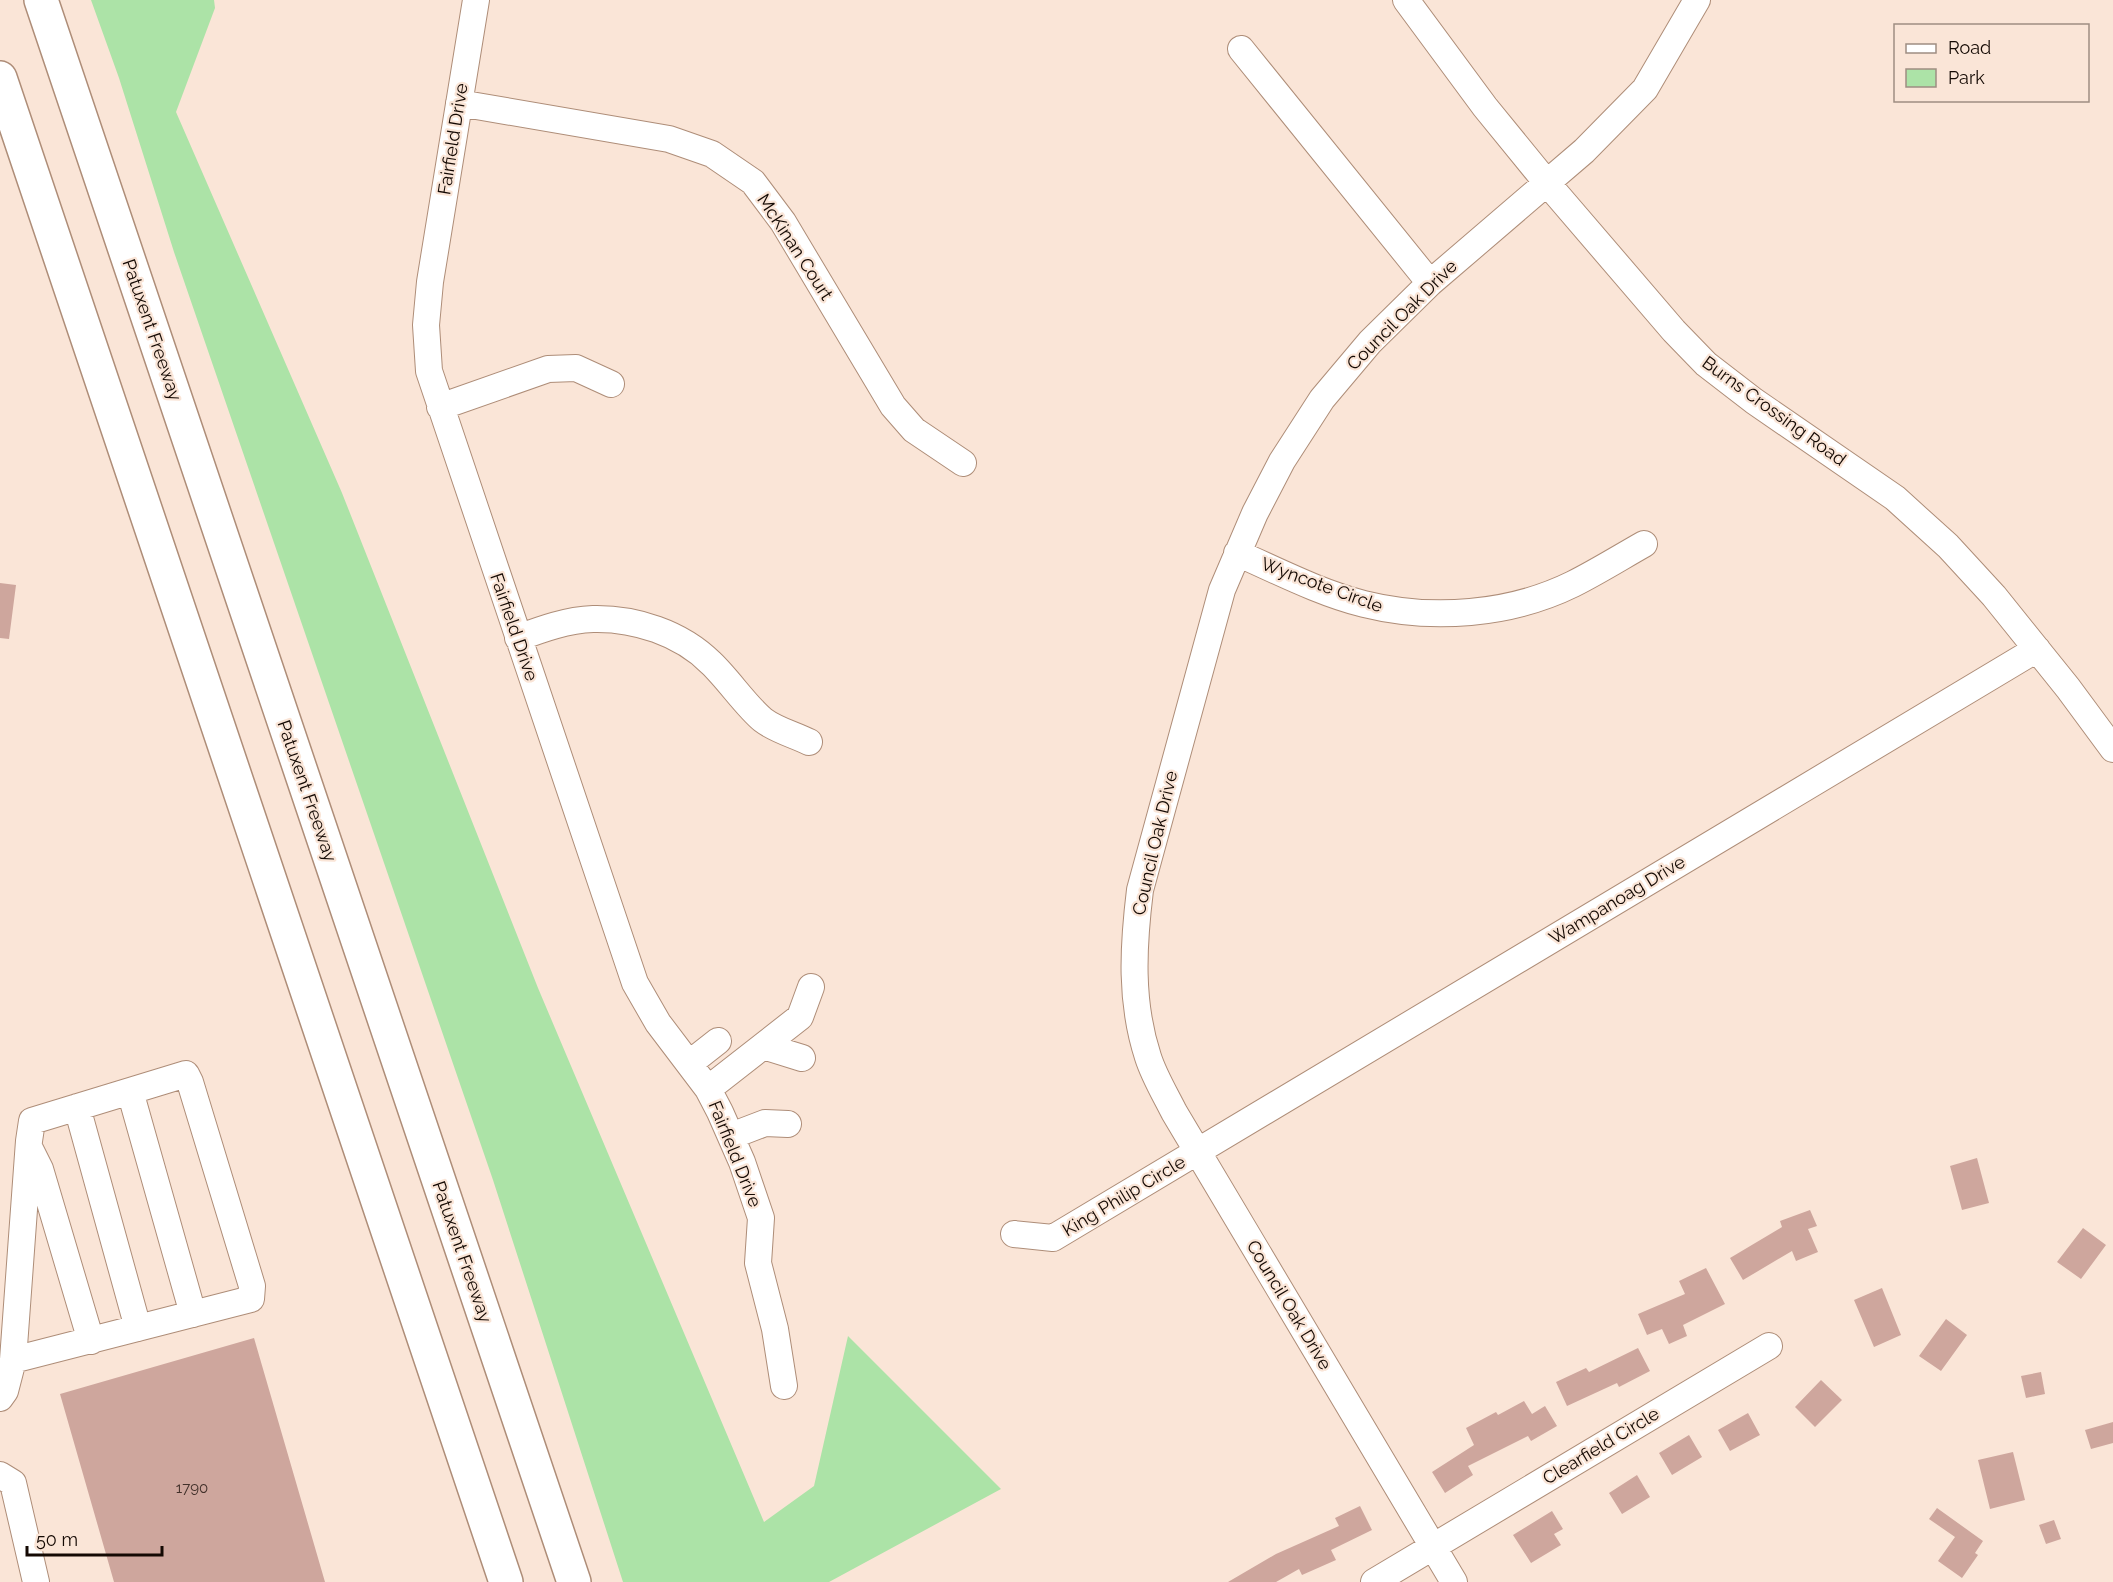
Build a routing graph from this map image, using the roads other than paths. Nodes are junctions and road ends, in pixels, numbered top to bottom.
1 (41, 0) edge
2 (476, 0) edge
3 (1406, 0) edge
4 (1697, 0) edge
5 (1241, 49) dead end
6 (0, 78) edge
7 (459, 102) junction
8 (1547, 183) junction
9 (1430, 283) junction
10 (611, 384) dead end
11 (440, 407) junction
12 (963, 463) dead end
13 (1644, 544) dead end
14 (1237, 553) junction
15 (518, 638) junction
16 (2037, 649) junction
17 (809, 742) dead end
18 (2113, 749) edge
19 (811, 987) dead end
20 (718, 1041) dead end
21 (763, 1046) junction
22 (802, 1058) dead end
23 (690, 1063) junction
24 (708, 1089) junction
25 (130, 1091) junction
26 (76, 1107) junction
27 (788, 1124) dead end
28 (731, 1136) junction
29 (28, 1145) junction
30 (1197, 1152) junction
31 (1014, 1234) dead end
32 (193, 1314) junction
33 (138, 1328) junction
34 (91, 1341) junction
35 (1769, 1346) dead end
36 (13, 1360) junction
37 (784, 1386) dead end
38 (0, 1398) edge
39 (0, 1475) edge
40 (1433, 1546) junction
41 (36, 1582) edge
42 (506, 1582) edge
43 (574, 1582) edge
44 (1374, 1582) edge
45 (1454, 1582) edge

1 - 43 highway, Patuxent Freeway
2 - 7 street, Fairfield Drive
3 - 8 street, Burns Crossing Road
4 - 8 street, Council Oak Drive
5 - 9 street
6 - 42 highway
7 - 11 street, Fairfield Drive
7 - 12 street, McKinan Court
8 - 9 street, Council Oak Drive
8 - 16 street, Burns Crossing Road
9 - 14 street, Council Oak Drive
10 - 11 street
11 - 15 street, Fairfield Drive
13 - 14 street, Wyncote Circle
14 - 30 street, Council Oak Drive
15 - 17 street
15 - 23 street, Fairfield Drive
16 - 18 street, Burns Crossing Road
16 - 30 street, Wampanoag Drive
19 - 21 street
20 - 23 street
21 - 22 street
21 - 24 street
23 - 24 street, Fairfield Drive
24 - 28 street, Fairfield Drive
25 - 26 street
25 - 32 street
25 - 32 street
26 - 29 street
26 - 33 street
27 - 28 street
28 - 37 street, Fairfield Drive
29 - 34 street
29 - 36 street
30 - 31 street, King Philip Circle
30 - 40 street, Council Oak Drive
32 - 33 street
33 - 34 street
34 - 36 street
35 - 40 street, Clearfield Circle
36 - 38 street
39 - 41 street
40 - 44 street, Clearfield Circle
40 - 45 street, Council Oak Drive

